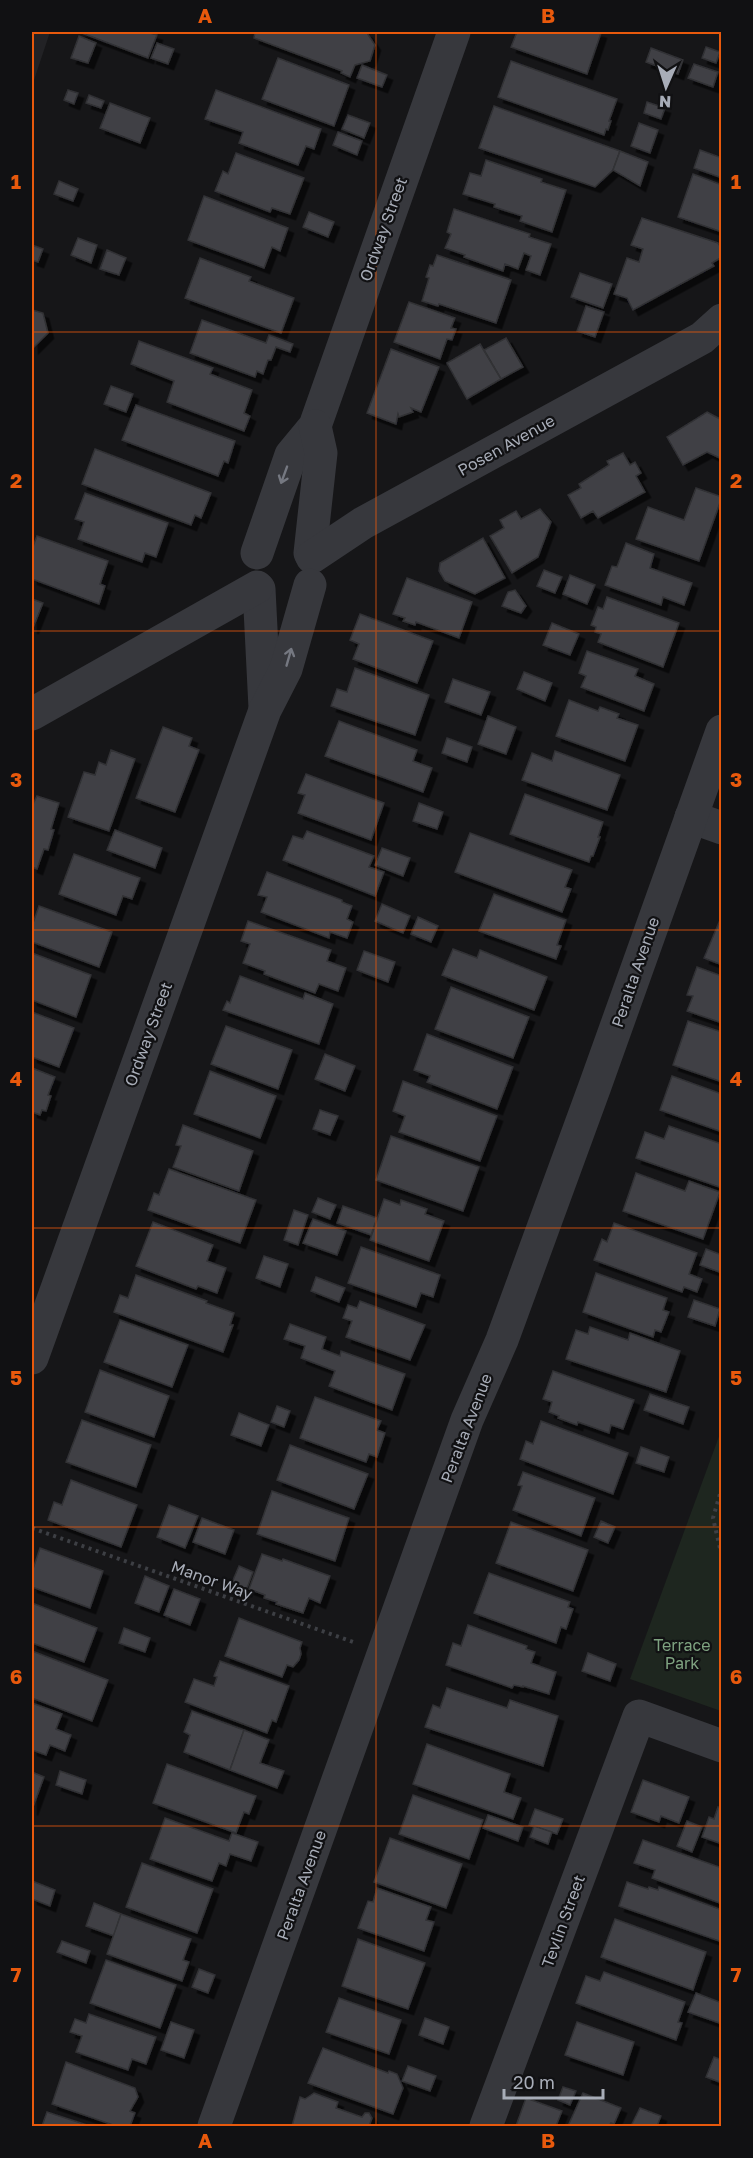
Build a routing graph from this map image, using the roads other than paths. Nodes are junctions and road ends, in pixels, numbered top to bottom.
1 (454, 32) edge
2 (715, 332) edge
3 (315, 426) junction
4 (257, 553) junction
5 (311, 565) junction
6 (258, 588) junction
7 (265, 710) junction
8 (32, 714) edge
9 (722, 730) edge
10 (691, 817) junction
11 (722, 828) edge
12 (32, 1358) edge
13 (722, 1746) edge
14 (214, 2127) edge
15 (486, 2127) edge

1 - 3 street, Ordway Street
2 - 5 street, Posen Avenue
3 -> 4 street, Ordway Street
3 - 5 street, Ordway Street
4 - 5 street
4 - 6 street
5 - 6 street
7 -> 5 street, Ordway Street
6 - 7 street, Ordway Street
6 - 8 street
7 - 12 street, Ordway Street
9 - 10 street, Peralta Avenue
10 - 11 street
10 - 14 street, Peralta Avenue
13 - 15 street, Tevlin Street

